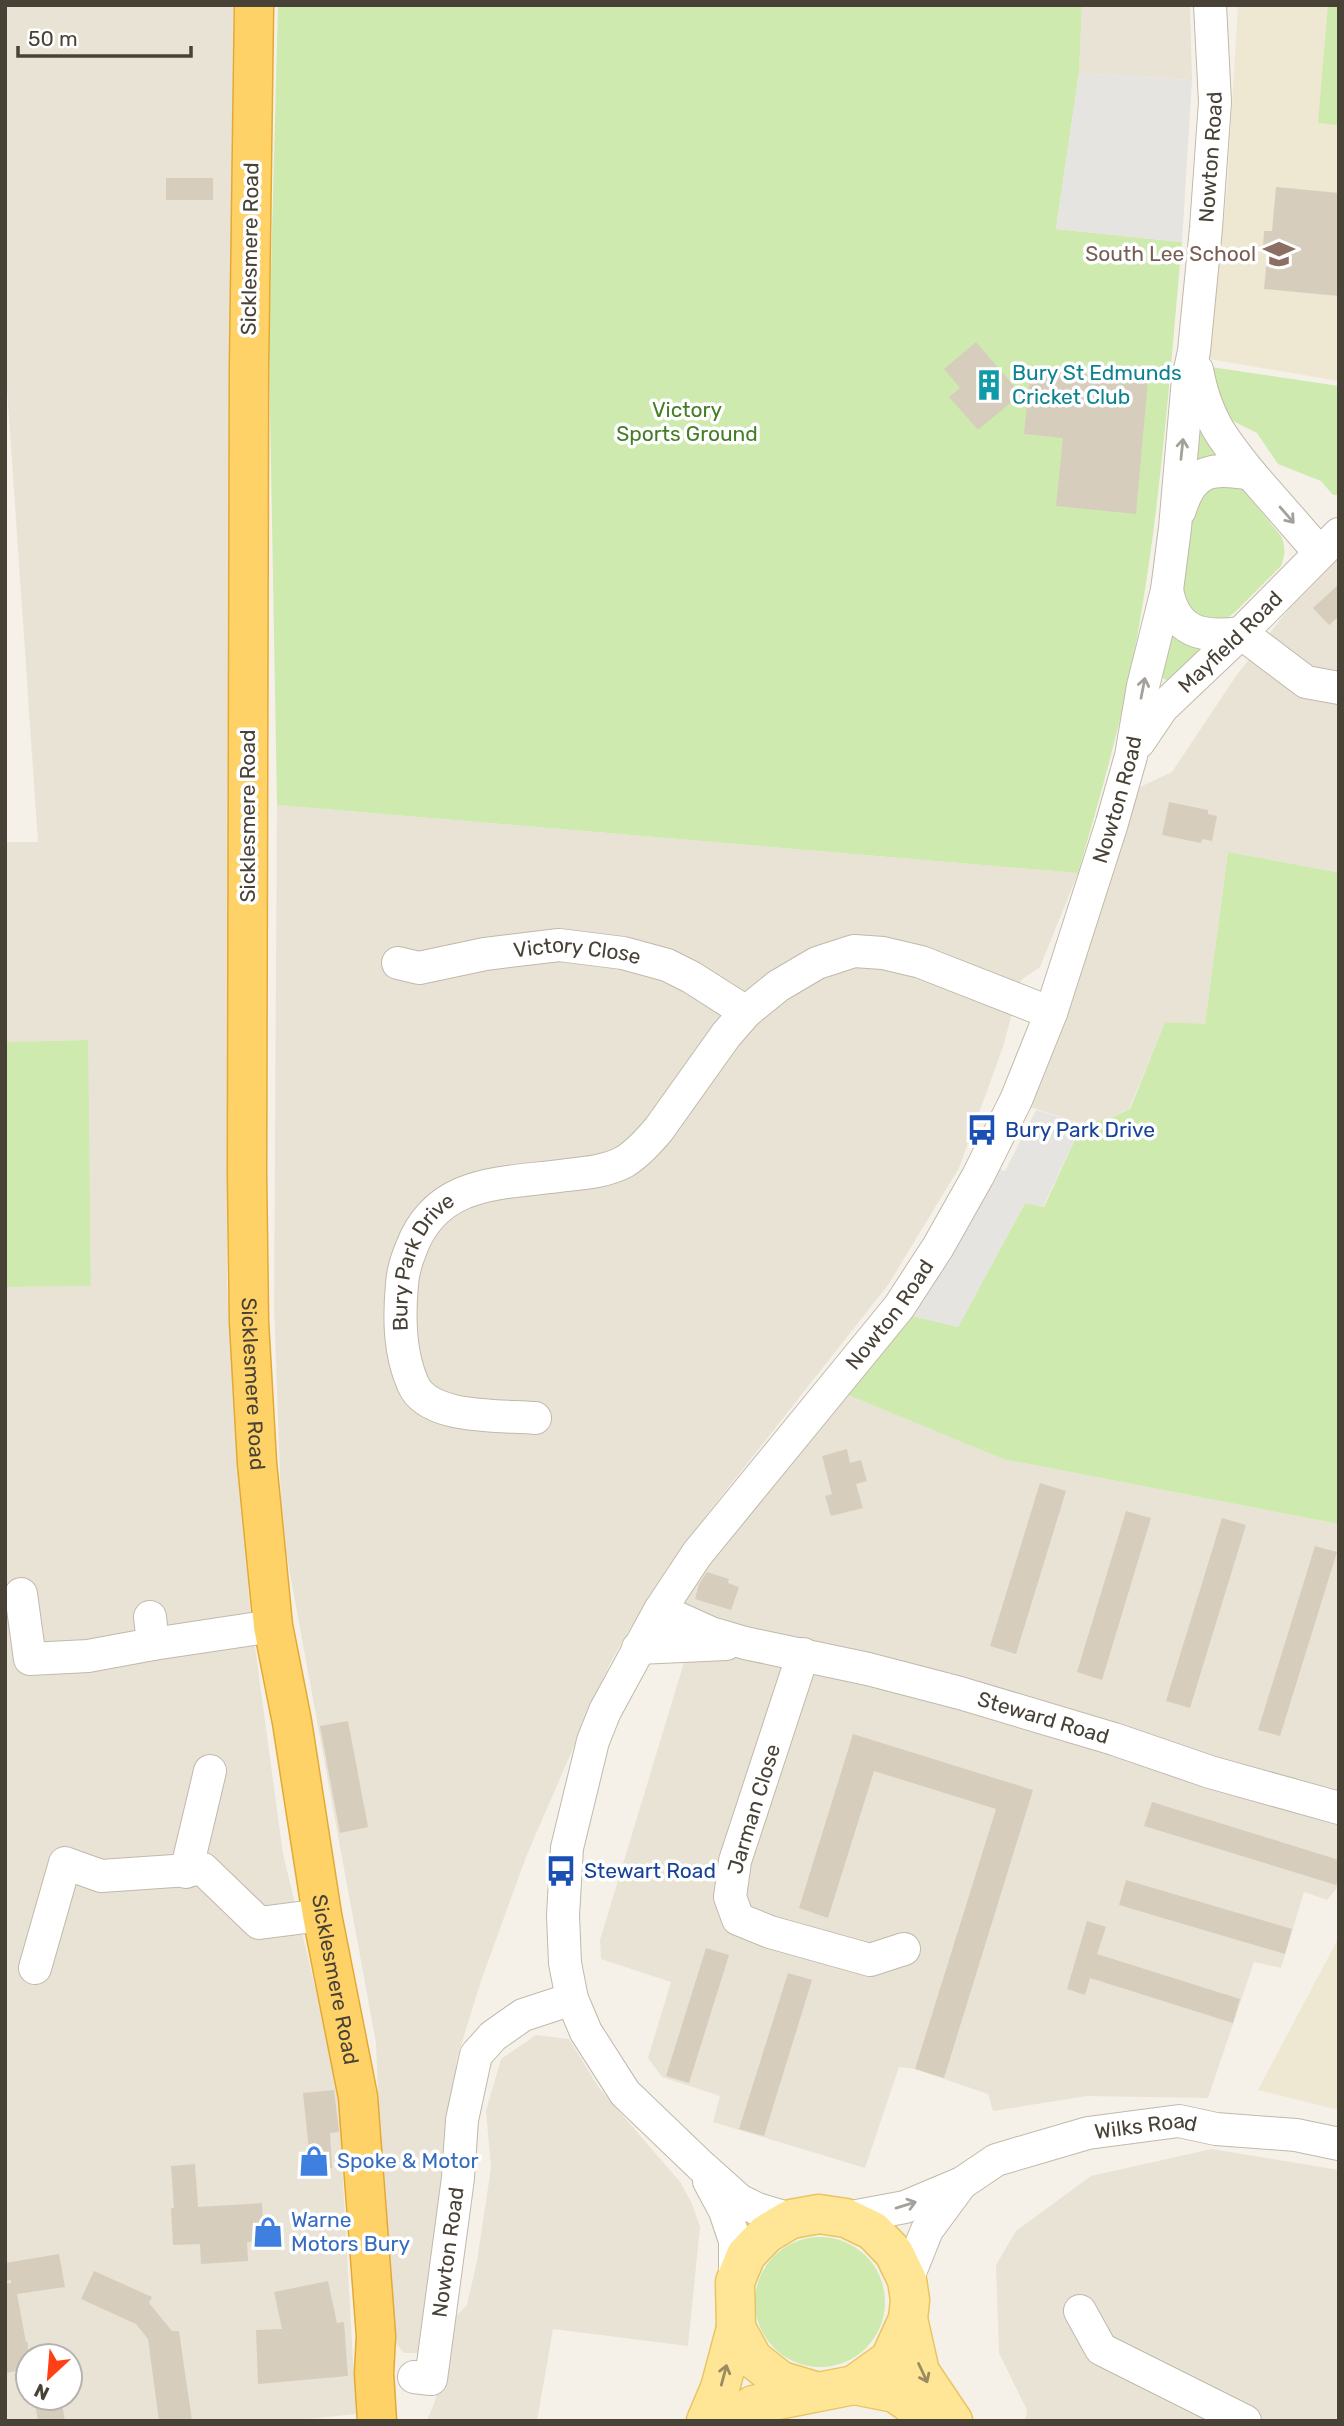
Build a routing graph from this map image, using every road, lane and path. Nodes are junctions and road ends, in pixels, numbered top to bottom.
1 (254, 5) edge
2 (1210, 5) edge
3 (1194, 351) junction
4 (1251, 474) junction
5 (1175, 528) junction
6 (1329, 544) edge
7 (1167, 590) junction
8 (1241, 633) junction
9 (1339, 688) edge
10 (1131, 756) junction
11 (398, 963) dead end
12 (746, 1012) junction
13 (1051, 1013) junction
14 (516, 1408) dead end
15 (21, 1594) dead end
16 (660, 1610) junction
17 (273, 1626) junction
18 (745, 1643) junction
19 (638, 1648) junction
20 (803, 1654) junction
21 (210, 1770) dead end
22 (1339, 1808) edge
23 (186, 1872) junction
24 (322, 1915) junction
25 (904, 1948) dead end
26 (35, 1968) dead end
27 (572, 1999) junction
28 (1339, 2144) edge
29 (700, 2165) junction
30 (962, 2183) junction
31 (846, 2218) junction
32 (791, 2219) junction
33 (907, 2280) junction
34 (735, 2282) junction
35 (1080, 2311) dead end
36 (908, 2319) junction
37 (736, 2328) junction
38 (376, 2336) junction
39 (414, 2377) dead end
40 (854, 2385) junction
41 (815, 2391) junction
42 (377, 2421) edge
43 (396, 2421) edge
44 (706, 2421) edge
45 (729, 2421) edge
46 (936, 2421) edge
47 (953, 2421) edge
48 (1245, 2421) edge

1 - 17 highway, Sicklesmere Road
2 - 3 street, Nowton Road
3 - 4 street, Nowton Road
5 -> 3 street, Nowton Road
4 - 5 street, Nowton Road
4 -> 6 street, Nowton Road
5 - 7 street, Nowton Road
6 - 8 street, Mayfield Road
7 - 8 street
10 -> 7 street, Nowton Road
8 - 9 street
8 - 10 street, Mayfield Road
10 - 13 street, Nowton Road
11 - 12 street, Victory Close
12 - 13 street, Bury Park Drive
12 - 14 street, Bury Park Drive
13 - 16 street, Nowton Road
15 - 17 street
16 - 18 street, Steward Road
16 - 19 street, Nowton Road
17 - 24 highway, Sicklesmere Road
18 - 19 street, Steward Road
18 - 20 street, Steward Road
19 - 27 street, Nowton Road
20 - 22 street, Steward Road
20 - 25 street, Jarman Close
21 - 23 street
23 - 24 street
23 - 26 street
24 - 38 highway, Sicklesmere Road
27 - 29 street, Nowton Road
27 - 39 street, Nowton Road
28 - 30 street, Wilks Road
29 - 32 street, Nowton Road
29 - 34 street, Nowton Road
31 -> 30 street, Wilks Road
30 - 33 street, Wilks Road
31 - 32 main road
31 - 33 main road
32 - 34 main road
33 - 36 main road
34 - 37 main road
35 - 48 street
36 - 40 main road
36 -> 47 main road
37 - 41 main road
44 -> 37 main road
38 - 42 highway, Sicklesmere Road
38 - 43 highway, Sicklesmere Road
40 - 41 main road
40 - 46 main road
41 - 45 main road

